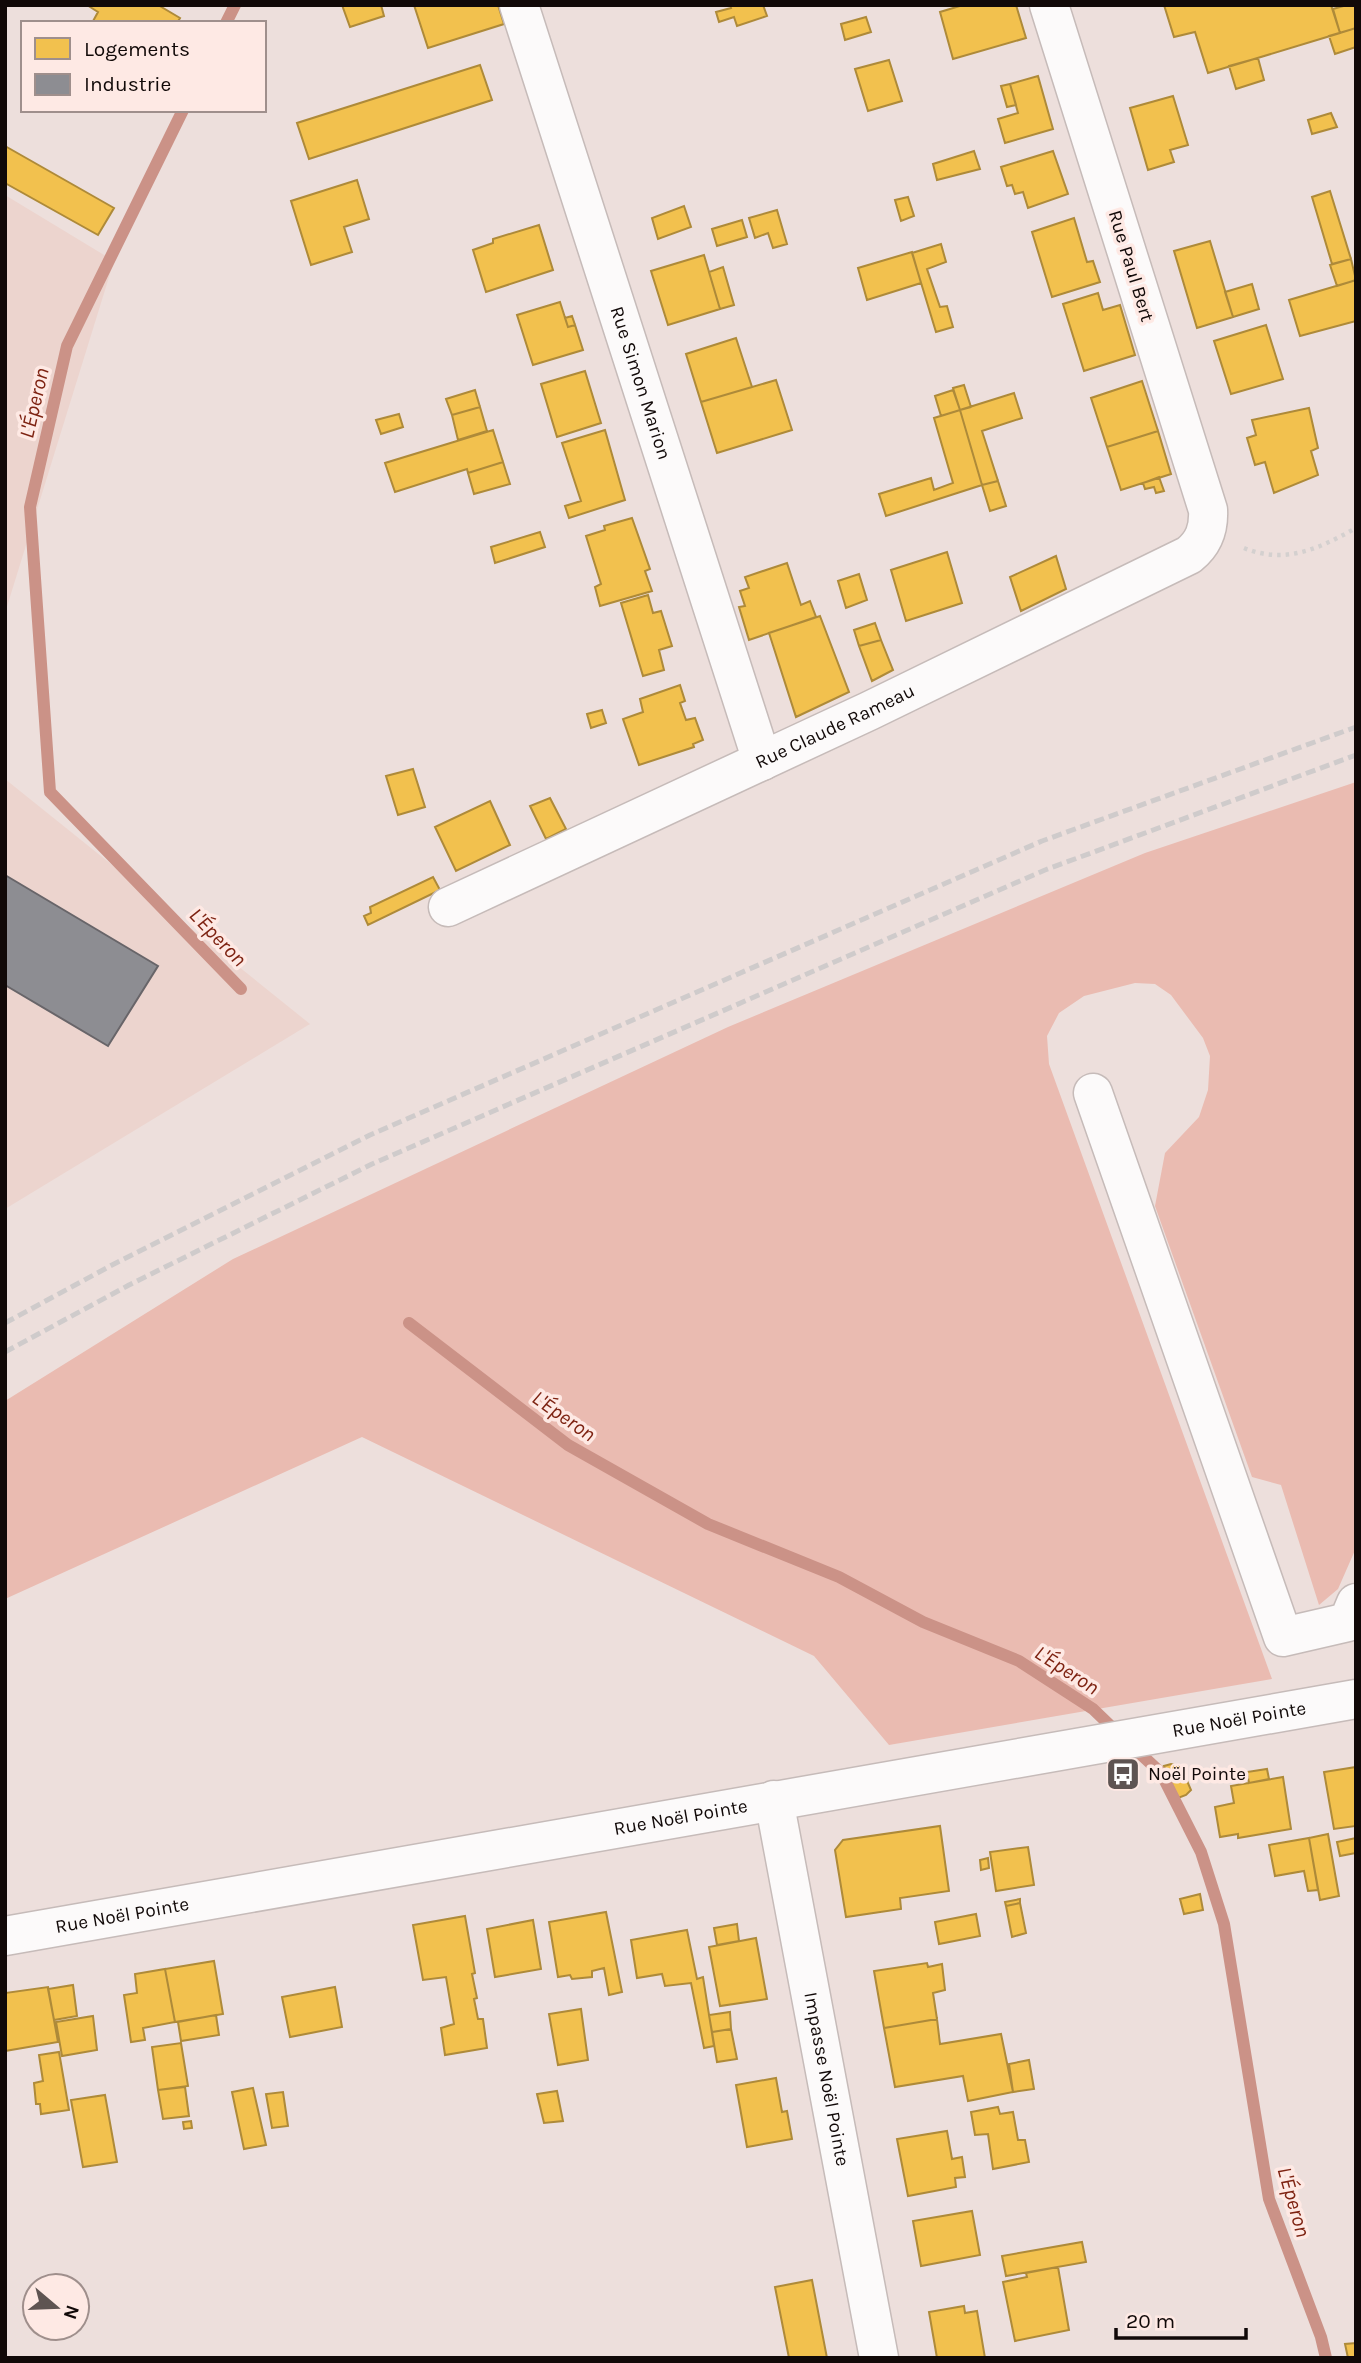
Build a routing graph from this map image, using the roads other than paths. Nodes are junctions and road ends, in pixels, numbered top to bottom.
1 (519, 5) edge
2 (1049, 5) edge
3 (1208, 528) joint
4 (762, 761) junction
5 (448, 907) dead end
6 (1093, 1093) dead end
7 (1353, 1615) edge
8 (1356, 1699) edge
9 (774, 1800) junction
10 (5, 1936) edge
11 (879, 2358) edge

1 - 4 street, Rue Simon Marion
2 - 3 street, Rue Paul Bert
3 - 4 street, Rue Claude Rameau
4 - 5 street, Rue Claude Rameau
6 - 7 street
8 - 9 street, Rue Noël Pointe
9 - 10 street, Rue Noël Pointe
9 - 11 street, Impasse Noël Pointe

